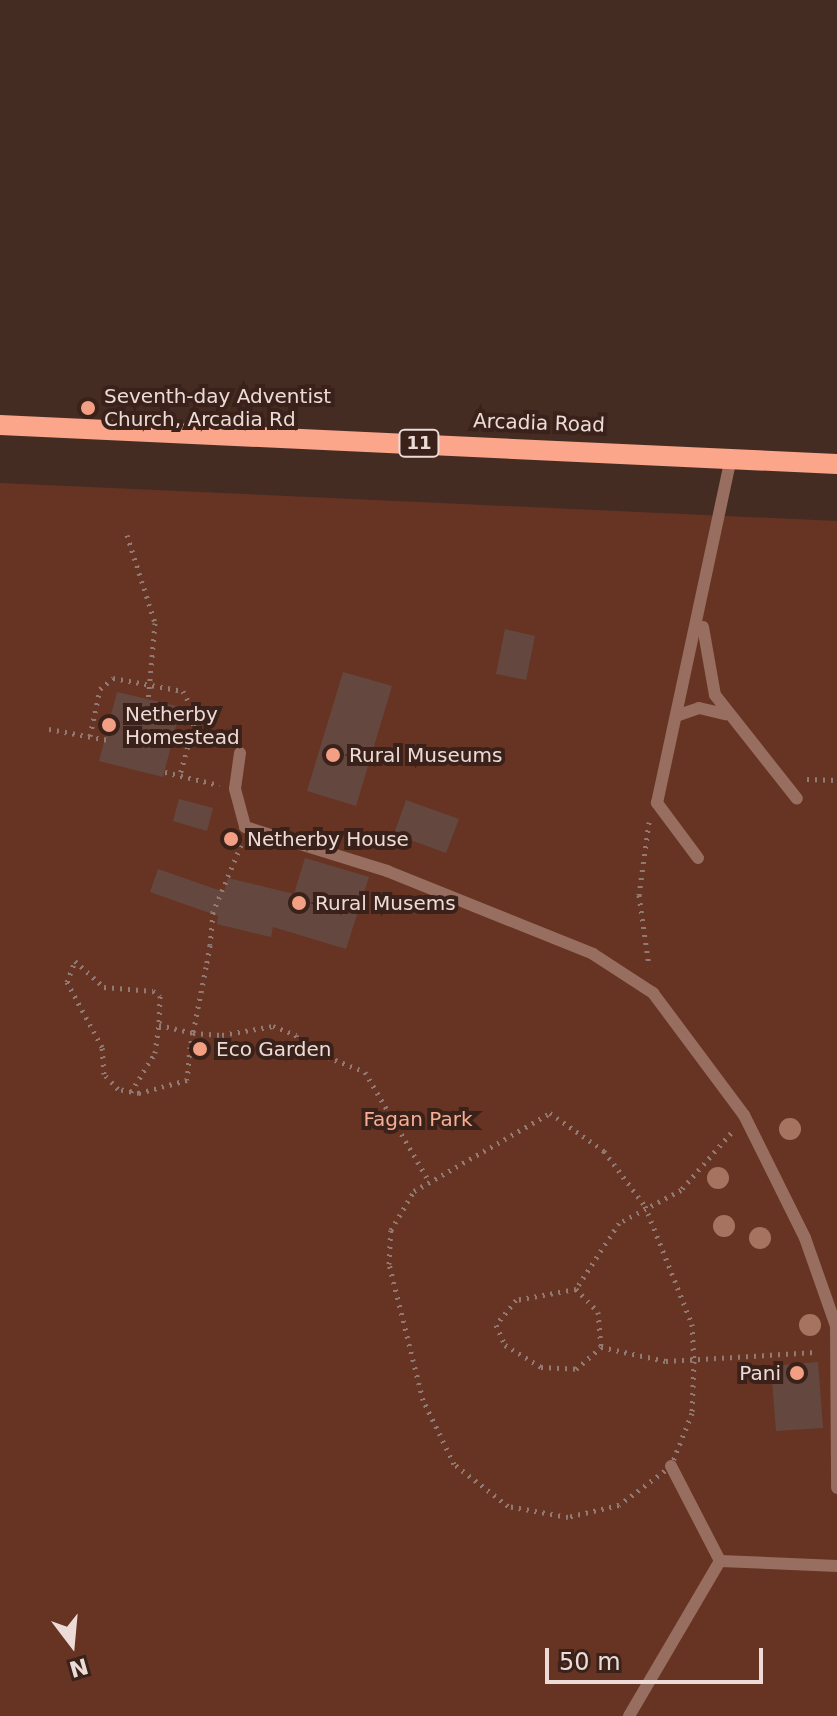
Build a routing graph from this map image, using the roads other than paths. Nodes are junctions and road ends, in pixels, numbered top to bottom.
1 (0, 425) edge
2 (731, 459) junction
3 (837, 464) edge
4 (704, 612) junction
5 (728, 715) junction
6 (676, 716) junction
7 (240, 753) dead end
8 (797, 799) dead end
9 (698, 858) dead end
10 (671, 1466) road end
11 (837, 1488) edge
12 (720, 1561) junction
13 (837, 1566) edge
14 (629, 1716) edge

1 - 2 main road, Arcadia Road / 11
2 - 3 main road, Arcadia Road / 11
2 - 4 lane
4 - 5 lane
4 - 6 lane
5 - 6 lane
5 - 8 lane
6 - 9 lane
7 - 11 lane
10 - 12 lane
12 - 13 lane
12 - 14 lane

